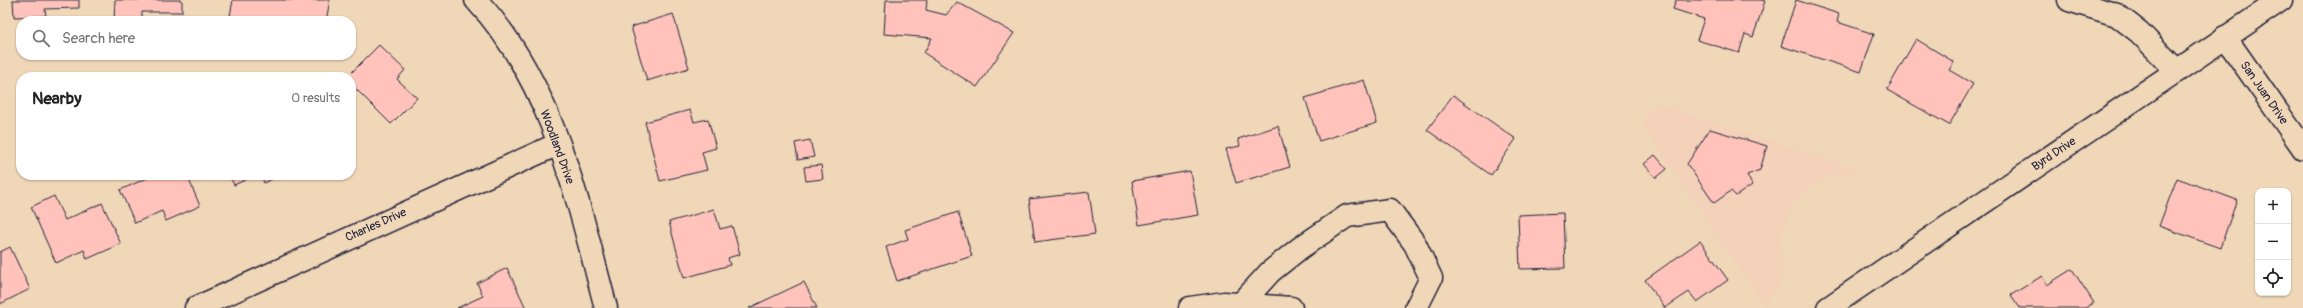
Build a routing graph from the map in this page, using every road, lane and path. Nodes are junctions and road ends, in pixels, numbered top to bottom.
1 (476, 0) edge
2 (2069, 0) edge
3 (2281, 0) edge
4 (2225, 37) junction
5 (2177, 71) junction
6 (558, 144) junction
7 (2303, 148) edge
8 (1241, 304) junction
9 (196, 308) edge
10 (606, 308) edge
11 (1190, 308) edge
12 (1291, 308) edge
13 (1416, 308) edge
14 (1828, 308) edge

1 - 6 street, Woodland Drive
2 - 5 street
3 - 4 street, Byrd Drive
4 - 5 street, Byrd Drive
4 - 7 street, San Juan Drive
5 - 14 street, Byrd Drive
6 - 9 street, Charles Drive
6 - 10 street, Woodland Drive
8 - 11 street
8 - 12 street
8 - 13 street

